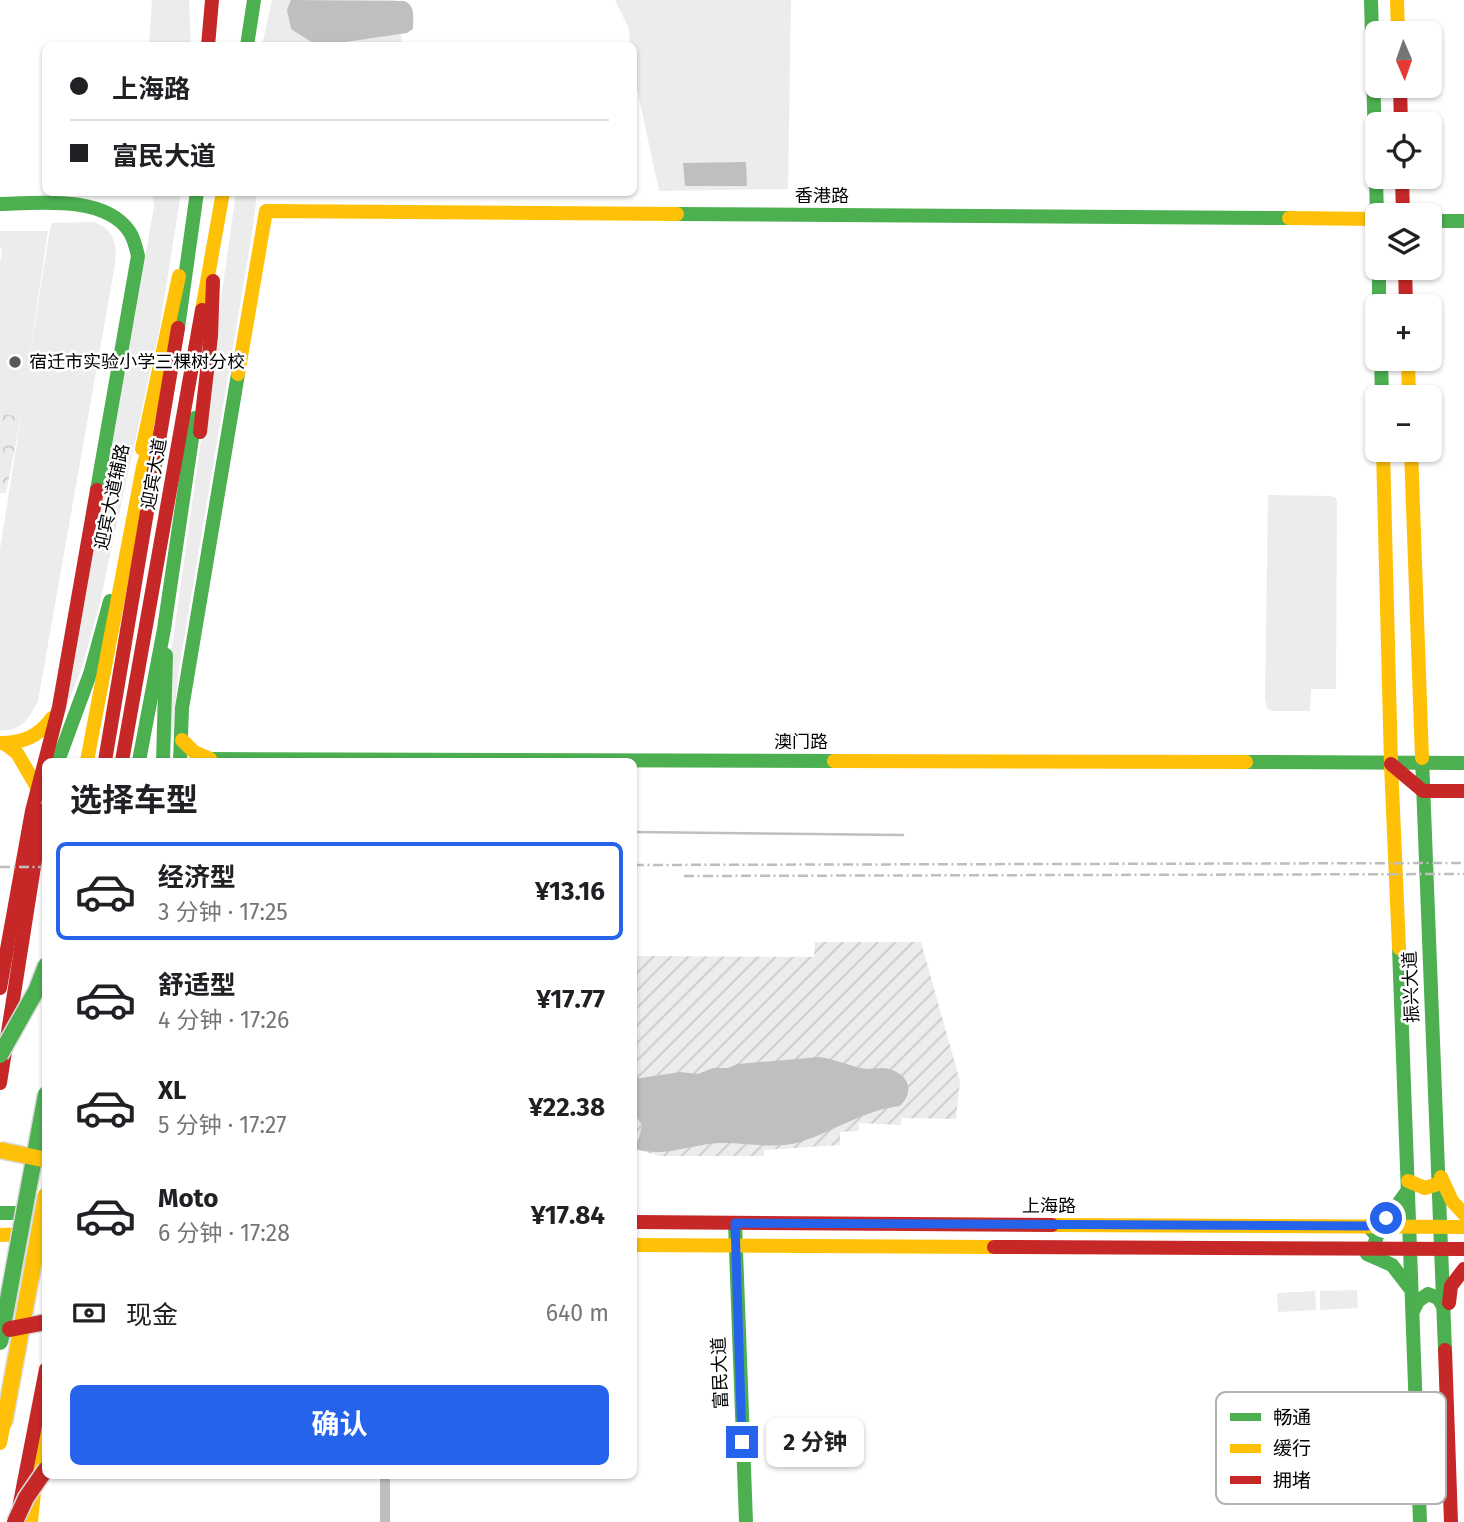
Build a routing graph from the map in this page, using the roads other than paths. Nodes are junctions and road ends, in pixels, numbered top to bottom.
1 (212, 0) edge
2 (254, 0) edge
3 (1371, 0) edge
4 (1397, 0) edge
5 (1398, 21) edge
6 (208, 42) edge
7 (248, 42) edge
8 (196, 196) edge
9 (222, 196) edge
10 (1377, 203) edge
11 (0, 204) edge
12 (1365, 217) edge
13 (191, 237) junction
14 (214, 244) junction
15 (176, 346) junction
16 (1383, 462) edge
17 (1411, 462) edge
18 (59, 707) junction
19 (182, 740) junction
20 (2, 743) edge
21 (44, 758) edge
22 (59, 758) edge
23 (88, 758) edge
24 (106, 758) edge
25 (123, 758) edge
26 (140, 758) edge
27 (163, 758) edge
28 (180, 758) edge
29 (204, 758) edge
30 (637, 761) edge
31 (1422, 763) junction
32 (1464, 763) edge
33 (1391, 764) junction
34 (42, 769) edge
35 (38, 789) junction
36 (1464, 791) edge
37 (1423, 792) junction
38 (42, 827) edge
39 (42, 975) edge
40 (0, 988) edge
41 (0, 1055) edge
42 (0, 1083) edge
43 (42, 1116) edge
44 (0, 1150) edge
45 (42, 1160) edge
46 (1438, 1177) junction
47 (1408, 1185) junction
48 (0, 1213) edge
49 (42, 1214) edge
50 (1464, 1214) edge
51 (42, 1217) edge
52 (637, 1222) edge
53 (735, 1223) junction
54 (849, 1225) junction
55 (1368, 1226) junction
56 (1409, 1227) junction
57 (1440, 1227) junction
58 (1464, 1227) edge
59 (42, 1234) edge
60 (0, 1235) edge
61 (637, 1244) edge
62 (734, 1247) junction
63 (853, 1247) junction
64 (1345, 1249) junction
65 (1373, 1249) junction
66 (1410, 1249) junction
67 (1441, 1249) junction
68 (1464, 1249) edge
69 (1464, 1269) edge
70 (1412, 1293) junction
71 (1443, 1306) junction
72 (1412, 1312) junction
73 (42, 1323) edge
74 (0, 1329) edge
75 (0, 1342) edge
76 (1444, 1342) junction
77 (42, 1389) edge
78 (1415, 1392) edge
79 (1446, 1392) edge
80 (1446, 1393) edge
81 (42, 1425) edge
82 (0, 1443) edge
83 (42, 1475) edge
84 (385, 1479) edge
85 (1419, 1504) edge
86 (16, 1522) edge
87 (31, 1522) edge
88 (385, 1522) edge
89 (746, 1522) edge
90 (1420, 1522) edge
91 (1451, 1522) edge

1 - 6 main road
2 - 7 main road
3 - 10 main road
4 - 5 main road
8 - 13 main road, 迎宾大道
9 - 14 main road, 迎宾大道
11 - 18 main road
12 - 19 main road, 香港路
13 - 15 main road, 迎宾大道
13 - 22 main road, 迎宾大道辅路
14 - 25 main road, 迎宾大道
14 - 26 main road
14 - 27 main road
15 - 23 main road
15 - 24 main road, 迎宾大道
16 - 33 main road, 振兴大道
17 - 31 main road, 振兴大道
18 - 20 main road
18 - 21 main road
19 - 28 main road
19 - 29 main road
20 - 35 main road
30 - 33 main road, 澳门路
31 - 32 main road, 澳门路
31 - 33 main road, 澳门路
31 - 37 main road, 振兴大道
33 - 37 main road
33 - 47 main road, 振兴大道
34 - 35 main road
35 - 40 main road
36 - 37 main road
37 - 46 main road, 振兴大道
38 - 42 main road
39 - 41 main road, bridge
43 - 75 main road, bridge
44 - 45 main road, bridge
46 - 47 main road
46 - 50 main road
46 - 57 main road, 振兴大道
47 - 55 main road
47 - 56 main road, 振兴大道
48 - 49 main road
51 - 82 main road, bridge
52 - 53 main road, 上海路
53 - 54 main road, 上海路
53 - 62 main road, 富民大道
54 - 55 main road, 上海路
54 - 63 main road
55 - 56 main road, 上海路
55 - 65 main road
56 - 57 main road, 上海路
56 - 66 main road, 振兴大道
57 - 58 main road, 上海路
57 - 67 main road, 振兴大道
59 - 60 main road
61 - 62 main road
62 - 63 main road
62 - 89 main road, 富民大道
63 - 64 main road
64 - 65 main road
64 - 70 main road
65 - 66 main road
66 - 67 main road
66 - 70 main road, 振兴大道
67 - 68 main road
67 - 71 main road, 振兴大道
69 - 76 main road
70 - 72 main road, 振兴大道
71 - 72 main road
71 - 76 main road, 振兴大道
72 - 78 main road, 振兴大道
73 - 74 main road, bridge
76 - 79 main road, 振兴大道
77 - 86 main road
80 - 91 main road, 振兴大道
81 - 87 main road
83 - 86 main road, bridge
84 - 88 street
85 - 90 main road, 振兴大道

